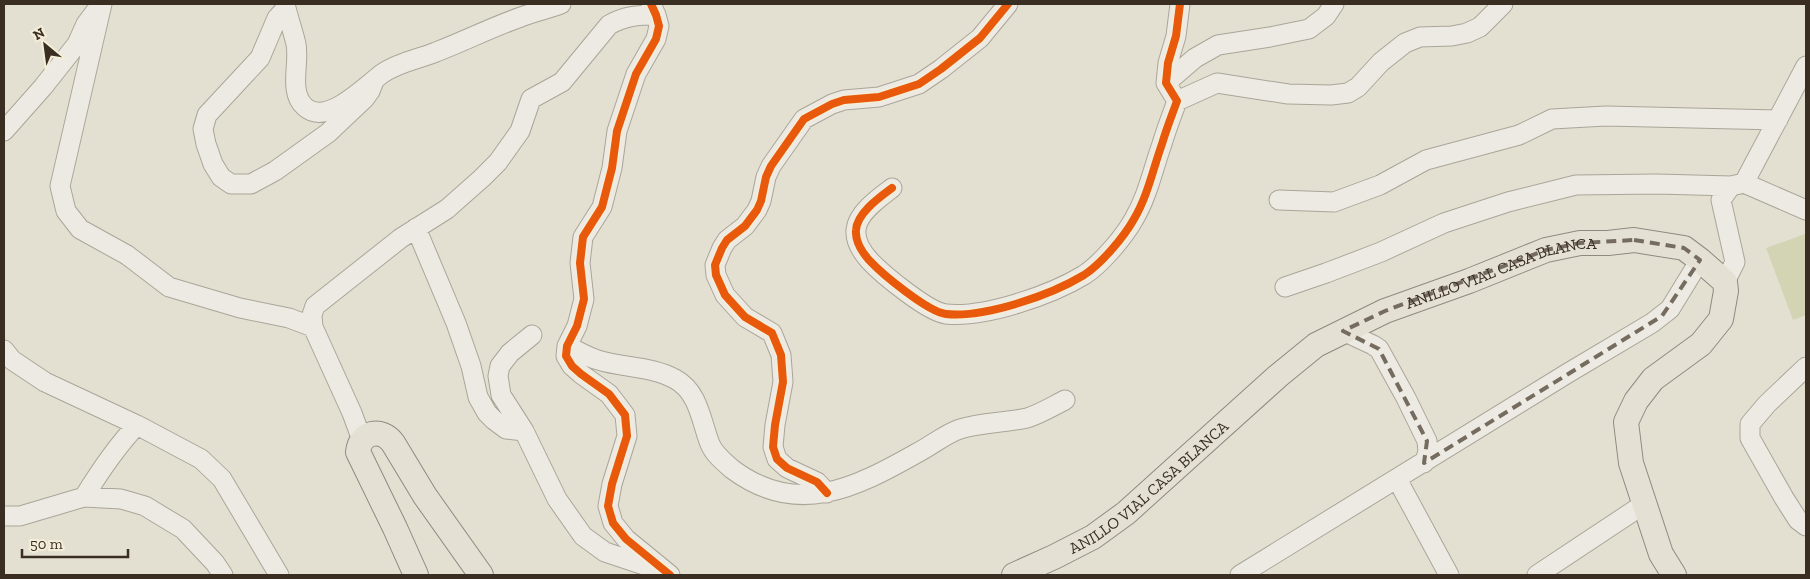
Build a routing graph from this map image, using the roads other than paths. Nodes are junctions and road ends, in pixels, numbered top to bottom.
1 (102, 4) edge
2 (561, 4) edge
3 (1008, 4) edge
4 (1180, 4) edge
5 (1334, 4) edge
6 (1503, 4) edge
7 (285, 6) edge
8 (653, 9) edge
9 (1806, 66) edge
10 (374, 81) junction
11 (1166, 82) junction
12 (1177, 101) junction
13 (1778, 120) junction
14 (4, 131) edge
15 (1737, 185) junction
16 (892, 188) dead end
17 (1279, 200) dead end
18 (1806, 210) edge
19 (416, 228) junction
20 (1700, 260) junction
21 (1725, 282) junction
22 (1284, 287) dead end
23 (312, 327) junction
24 (1343, 332) junction
25 (532, 335) dead end
26 (568, 346) junction
27 (4, 350) edge
28 (1806, 367) edge
29 (1065, 400) dead end
30 (137, 425) junction
31 (524, 431) junction
32 (362, 440) junction
33 (1424, 463) junction
34 (1397, 480) junction
35 (827, 493) junction
36 (84, 496) junction
37 (1644, 504) junction
38 (4, 516) edge
39 (1806, 526) edge
40 (668, 574) edge
41 (223, 575) edge
42 (279, 575) edge
43 (416, 575) edge
44 (481, 575) edge
45 (1014, 575) edge
46 (1240, 575) edge
47 (1448, 575) edge
48 (1537, 575) edge
49 (1674, 575) edge

1 - 14 street
1 - 23 street
2 - 10 street
3 - 35 street
4 - 11 street
5 - 11 street
6 - 12 street
7 - 10 street
7 - 10 street
8 - 19 street
8 - 26 street
9 - 13 street
11 - 12 street
12 - 16 street
13 - 15 street
13 - 17 street
15 - 18 street
15 - 21 street
15 - 22 street
19 - 23 street
19 - 31 street
20 - 21 main road, ANILLO VIAL CASA BLANCA
20 - 24 main road, ANILLO VIAL CASA BLANCA
20 - 33 street
21 - 37 main road
23 - 32 street
24 - 33 street
24 - 45 main road, ANILLO VIAL CASA BLANCA
25 - 31 street
26 - 35 street
26 - 40 street
27 - 30 street
28 - 39 street
29 - 35 street
30 - 36 street
30 - 42 street
31 - 40 street
32 - 43 main road
32 - 44 main road
33 - 34 street
34 - 46 street
34 - 47 street
36 - 38 street
36 - 41 street
37 - 48 street
37 - 49 main road

